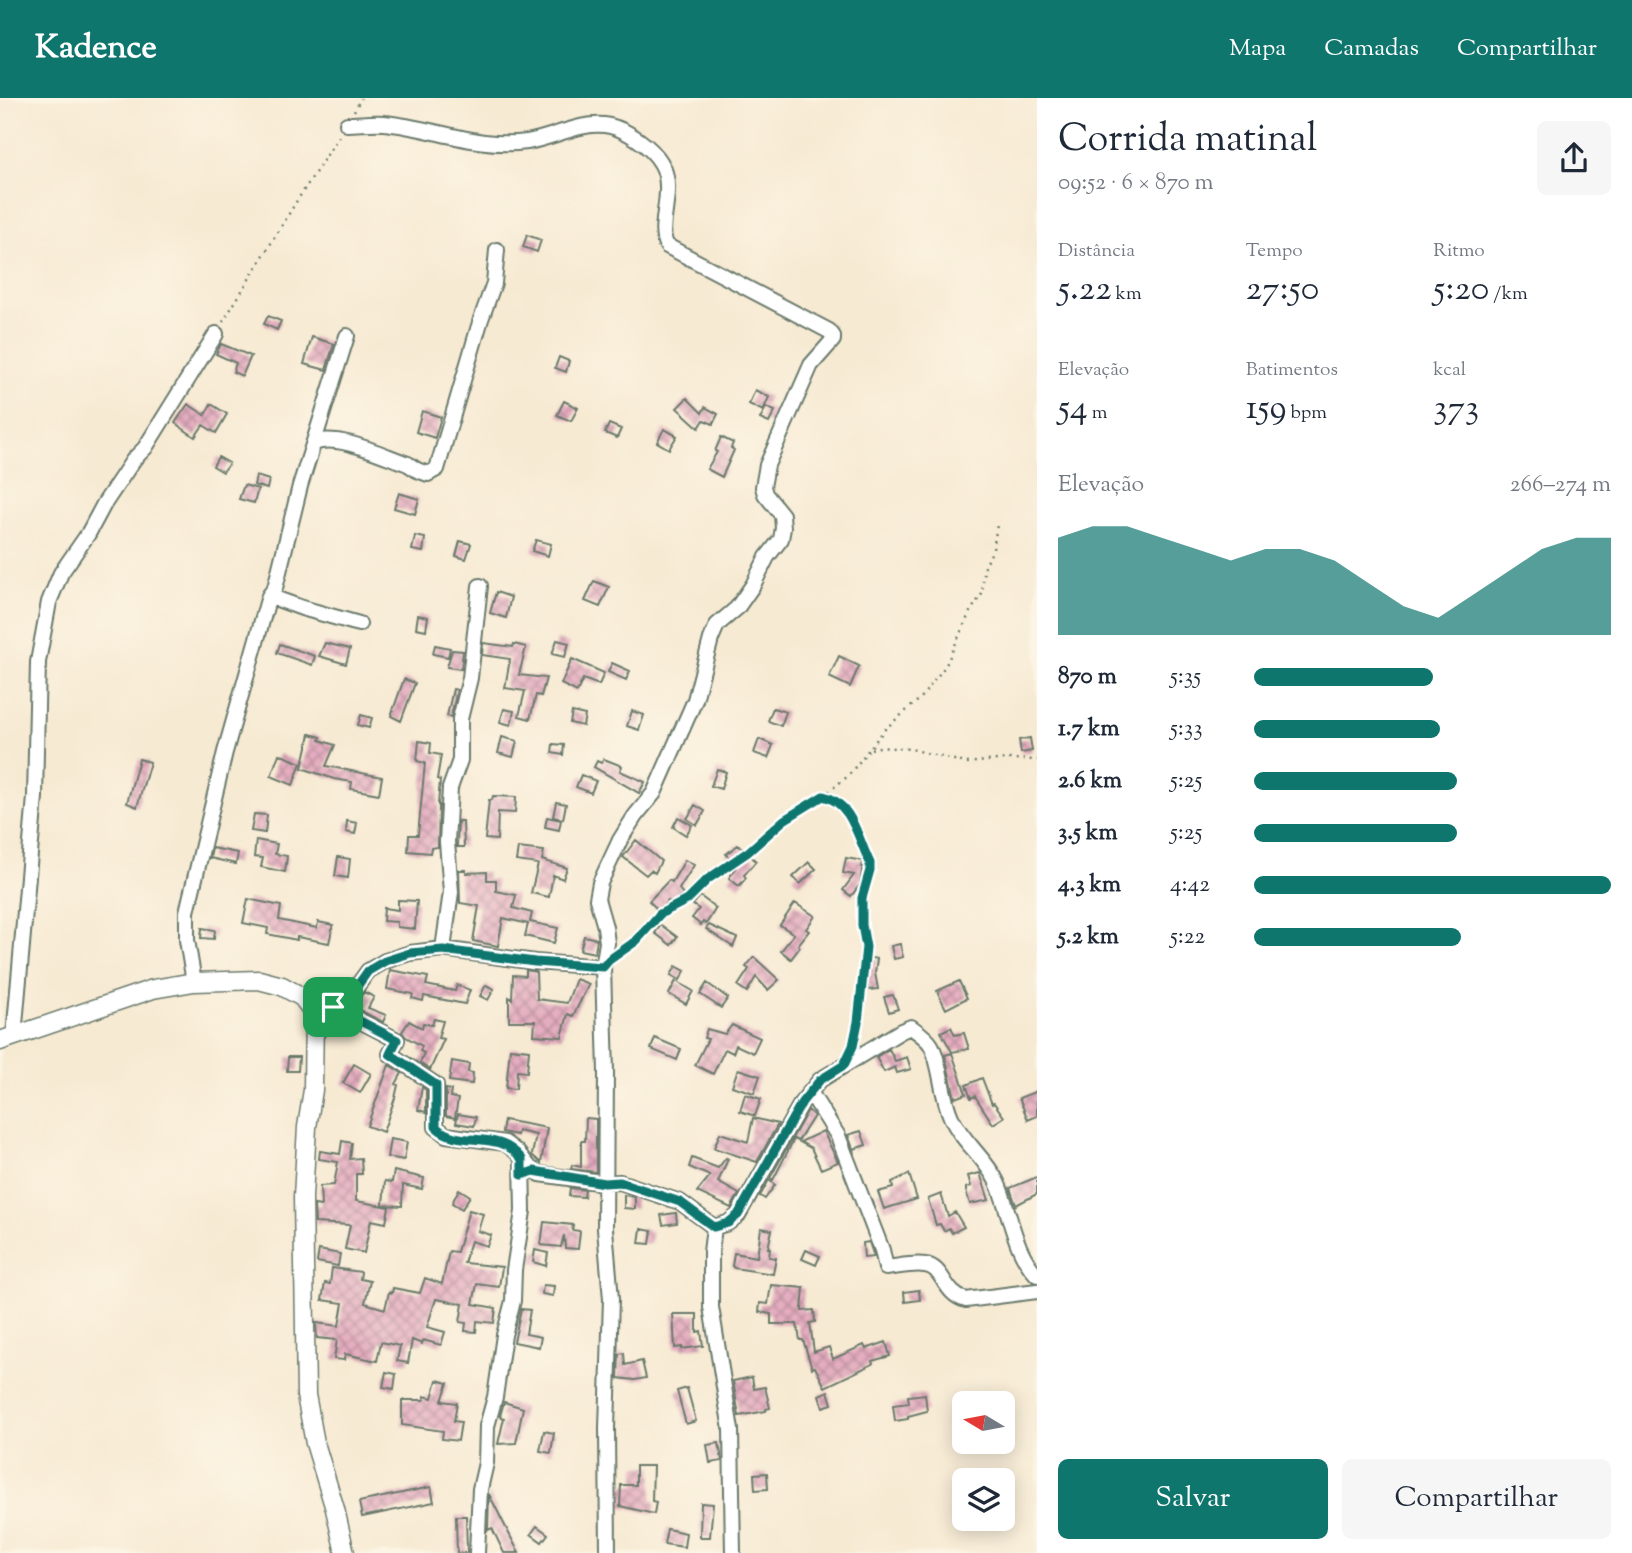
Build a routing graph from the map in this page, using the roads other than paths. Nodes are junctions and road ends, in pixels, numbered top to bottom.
1 (347, 124) road end
2 (497, 250) dead end
3 (216, 334) road end
4 (347, 337) dead end
5 (314, 443) junction
6 (480, 586) dead end
7 (269, 596) junction
8 (359, 624) dead end
9 (443, 950) junction
10 (603, 967) junction
11 (194, 982) junction
12 (333, 1007) junction
13 (315, 1036) junction
14 (7, 1038) edge
15 (810, 1092) junction
16 (528, 1173) junction
17 (604, 1183) junction
18 (714, 1227) junction
19 (1037, 1275) edge
20 (1037, 1291) edge
21 (345, 1553) edge
22 (477, 1553) edge
23 (608, 1553) edge
24 (733, 1553) edge

1 - 10 street
2 - 5 street
3 - 14 street
4 - 5 street
5 - 7 street
6 - 9 street
7 - 8 street
7 - 11 street
9 - 10 street
9 - 12 street
10 - 17 street
11 - 13 street
11 - 14 street
12 - 13 street
12 - 16 street
13 - 21 street
15 - 18 street
15 - 19 street
15 - 20 street
16 - 17 street
16 - 22 street
17 - 18 street
17 - 23 street
18 - 24 street

